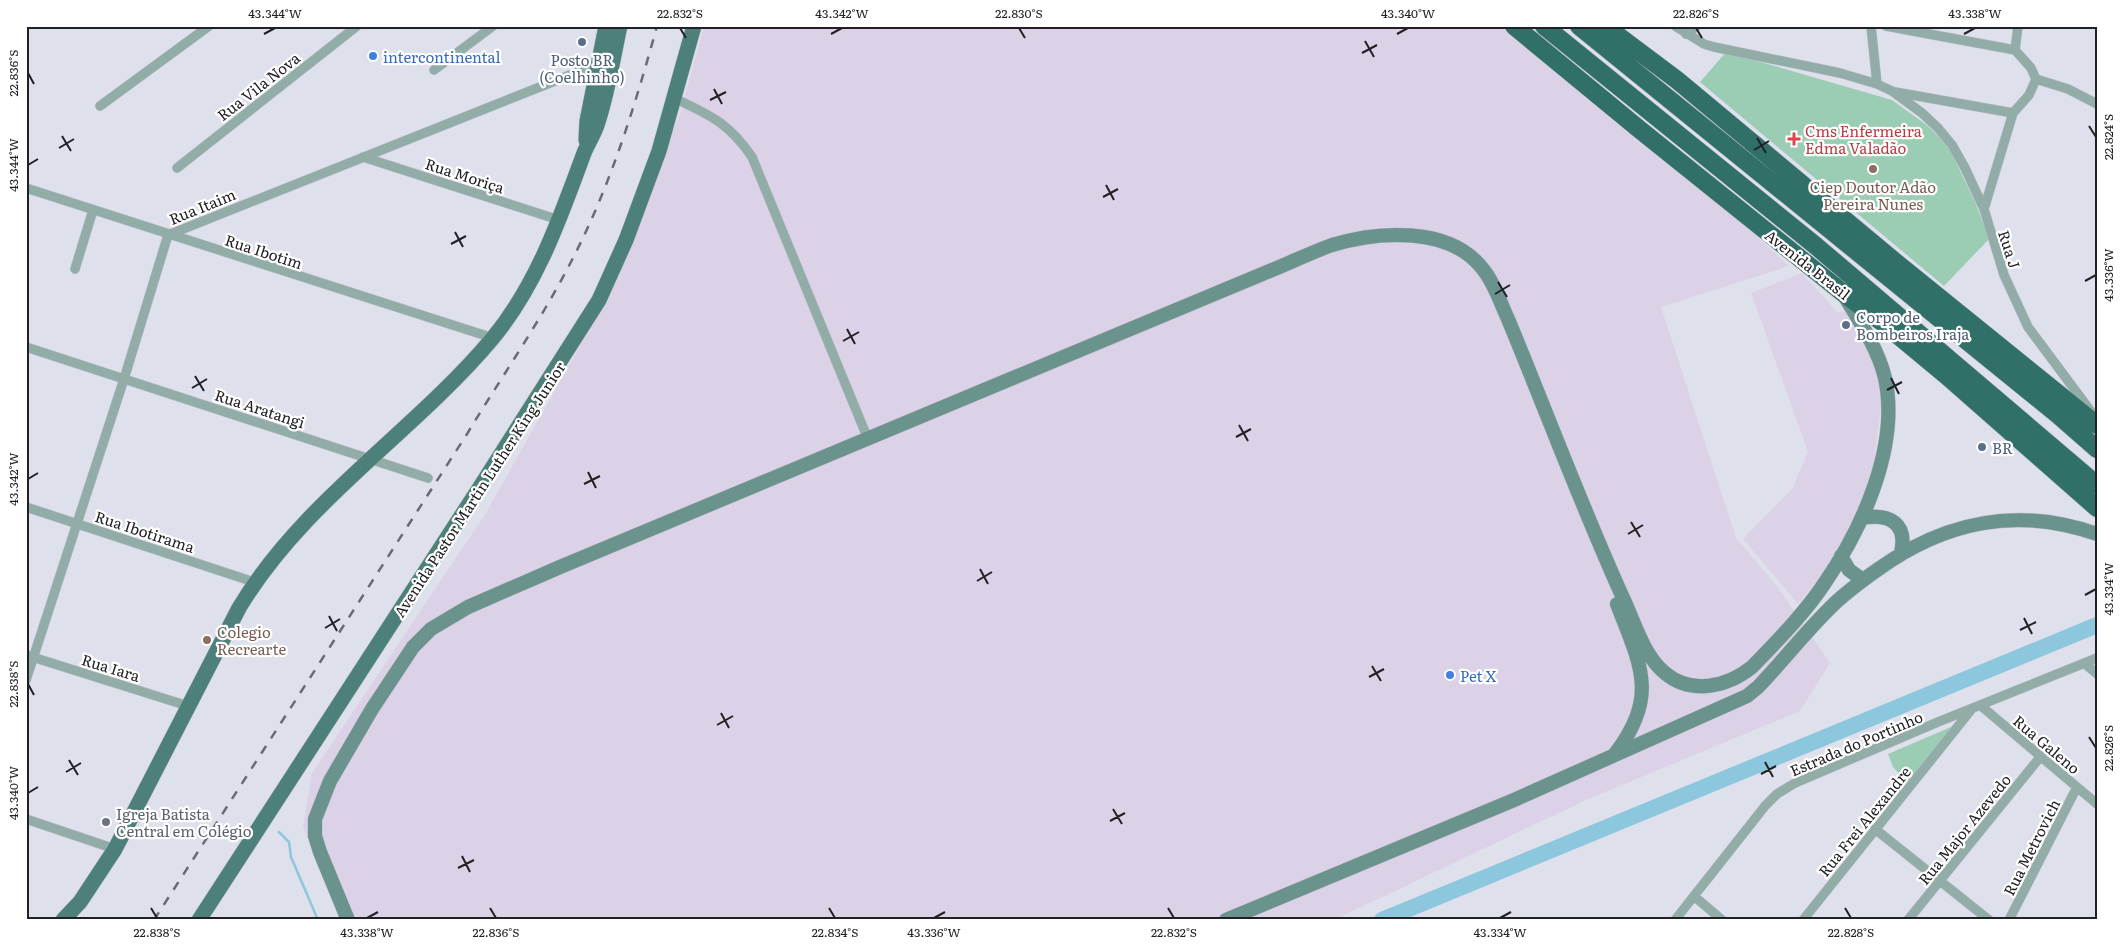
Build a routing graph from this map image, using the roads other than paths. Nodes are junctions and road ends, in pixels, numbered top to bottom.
1 (209, 26) edge
2 (357, 26) edge
3 (493, 26) edge
4 (606, 26) edge
5 (620, 26) edge
6 (694, 26) edge
7 (1514, 26) edge
8 (1544, 26) edge
9 (1579, 26) edge
10 (1605, 26) edge
11 (1674, 26) edge
12 (1697, 26) edge
13 (1871, 26) edge
14 (1886, 26) edge
15 (2018, 26) edge
16 (1686, 34) junction
17 (2015, 50) junction
18 (598, 69) junction
19 (434, 70) dead end
20 (2036, 79) junction
21 (1877, 84) junction
22 (1892, 91) junction
23 (674, 98) junction
24 (2097, 104) edge
25 (100, 106) dead end
26 (2013, 113) junction
27 (585, 152) junction
28 (363, 157) junction
29 (1682, 162) junction
30 (177, 168) dead end
31 (26, 188) edge
32 (1984, 209) junction
33 (93, 210) junction
34 (559, 220) junction
35 (168, 234) junction
36 (74, 269) dead end
37 (1842, 292) junction
38 (1883, 304) junction
39 (493, 338) junction
40 (26, 347) edge
41 (124, 379) junction
42 (2097, 424) edge
43 (868, 439) junction
44 (2097, 449) edge
45 (371, 458) junction
46 (428, 478) dead end
47 (2097, 484) edge
48 (26, 507) edge
49 (2097, 508) edge
50 (1862, 518) junction
51 (76, 523) junction
52 (2097, 534) edge
53 (1901, 553) junction
54 (1604, 556) junction
55 (1841, 556) junction
56 (1863, 580) junction
57 (254, 582) junction
58 (30, 656) edge
59 (2097, 658) edge
60 (2084, 663) junction
61 (2097, 674) edge
62 (26, 680) edge
63 (188, 706) junction
64 (1976, 706) junction
65 (1938, 722) junction
66 (1947, 740) junction
67 (1615, 755) junction
68 (2040, 756) junction
69 (2077, 787) junction
70 (2097, 804) edge
71 (26, 819) edge
72 (1875, 829) junction
73 (115, 849) junction
74 (1940, 880) junction
75 (1694, 896) junction
76 (63, 920) edge
77 (198, 920) edge
78 (348, 920) edge
79 (1226, 920) edge
80 (1675, 920) edge
81 (1722, 920) edge
82 (1803, 920) edge
83 (1908, 920) edge
84 (1989, 920) edge
85 (2009, 920) edge

1 - 25 street
2 - 30 street, Rua Vila Nova
3 - 19 street
4 - 18 main road
5 - 27 main road
6 - 23 main road, Avenida Pastor Martin Luther King Junior
7 - 29 highway, Avenida Brasil
8 - 38 highway, Avenida Brasil
9 - 44 highway
10 - 42 highway
11 - 16 street, Rua J
12 - 16 street
13 - 21 street
14 - 17 street
15 - 17 street
16 - 21 street, Rua J
17 - 20 street
18 - 27 main road
18 - 28 street, Rua Itaim
20 - 24 street
20 - 26 street
21 - 22 street, Rua J
22 - 26 street, Rua J
22 - 32 street, Rua J
23 - 43 street
23 - 77 main road, Avenida Pastor Martin Luther King Junior
26 - 32 street
27 - 34 main road
28 - 34 street, Rua Moriça
28 - 35 street, Rua Itaim
29 - 37 highway, Avenida Brasil
29 - 38 highway
31 - 33 street, Rua Ibotim
32 - 42 street, Rua J
33 - 35 street, Rua Ibotim
33 - 36 street
34 - 39 main road
35 - 39 street, Rua Ibotim
35 - 41 street, Rua Itaim
37 - 49 highway, Avenida Brasil
37 - 50 street
38 - 47 highway, Avenida Brasil
39 - 45 main road
40 - 41 street, Rua Aratangi
41 - 45 street, Rua Aratangi
41 - 51 street, Rua Itaim
43 - 54 street
43 - 78 street
45 - 46 street, Rua Aratangi
45 - 57 main road
48 - 51 street, Rua Ibotirama
50 - 53 street
50 - 55 street
51 - 57 street, Rua Ibotirama
51 - 58 street, Rua Itaim
52 - 53 street
53 - 56 street
54 - 55 street
54 - 67 street
55 - 56 street
56 - 67 street
57 - 63 main road
58 - 62 street, Rua Itaim
58 - 63 street, Rua Iara
59 - 60 street, Estrada do Portinho
60 - 61 street
60 - 64 street, Estrada do Portinho
63 - 73 main road
64 - 65 street, Estrada do Portinho
64 - 66 street, Rua Frei Alexandre
64 - 68 street, Rua Galeno
65 - 66 street
65 - 75 street, Estrada do Portinho
66 - 72 street, Rua Frei Alexandre
67 - 79 street
68 - 69 street, Rua Galeno
68 - 74 street, Rua Major Azevedo
69 - 70 street, Rua Galeno
69 - 85 street, Rua Metrovich
71 - 73 street
72 - 74 street
72 - 82 street, Rua Frei Alexandre
73 - 76 main road
74 - 83 street, Rua Major Azevedo
74 - 84 street
75 - 80 street, Estrada do Portinho
75 - 81 street

